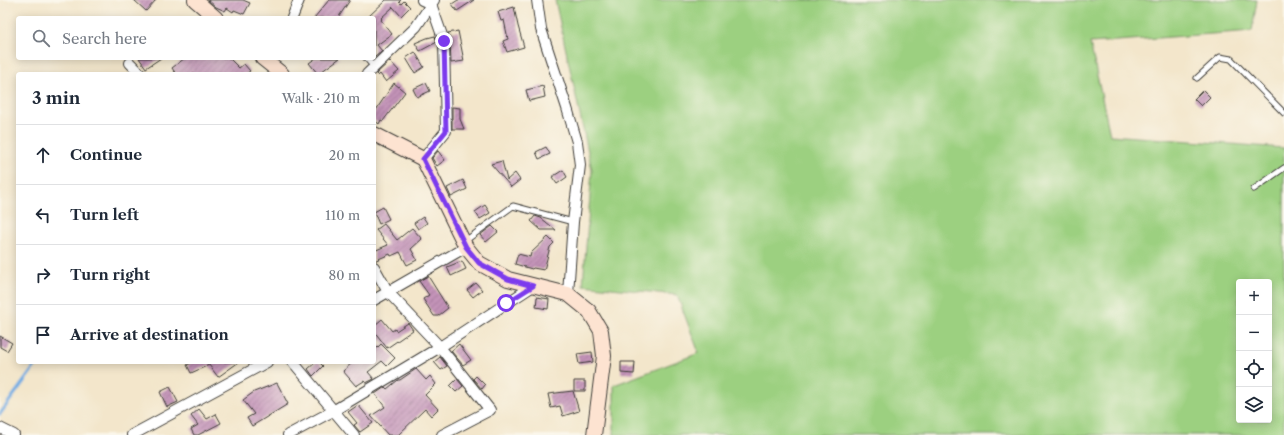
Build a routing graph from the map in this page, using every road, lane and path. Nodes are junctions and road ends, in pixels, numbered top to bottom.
1 (195, 0) edge
2 (537, 0) edge
3 (296, 1) edge
4 (429, 1) edge
5 (214, 16) edge
6 (292, 16) edge
7 (265, 60) edge
8 (367, 60) edge
9 (130, 63) dead end
10 (277, 67) edge
11 (371, 71) edge
12 (140, 72) edge
13 (1197, 78) dead end
14 (1284, 113) edge
15 (376, 135) edge
16 (423, 159) junction
17 (1284, 168) edge
18 (1254, 189) dead end
19 (573, 222) junction
20 (465, 244) junction
21 (376, 271) edge
22 (533, 286) junction
23 (388, 292) junction
24 (568, 294) junction
25 (376, 299) edge
26 (440, 347) junction
27 (263, 364) edge
28 (295, 364) edge
29 (333, 411) junction
30 (0, 428) edge
31 (14, 435) edge
32 (132, 435) edge
33 (288, 435) edge
34 (354, 435) edge
35 (442, 435) edge
36 (594, 435) edge

1 - 5 street
2 - 19 street
3 - 6 street
4 - 11 street
4 - 16 street
7 - 10 street
8 - 11 lane
9 - 12 street
13 - 14 lane
15 - 16 street
16 - 20 street
17 - 18 lane
19 - 20 lane
19 - 24 street
20 - 22 street
20 - 23 street
21 - 23 street
22 - 24 street
22 - 26 street
23 - 25 street
23 - 26 street
24 - 36 street
26 - 29 street
26 - 35 street
27 - 32 street
28 - 29 street
29 - 33 street
29 - 34 street
30 - 31 street

